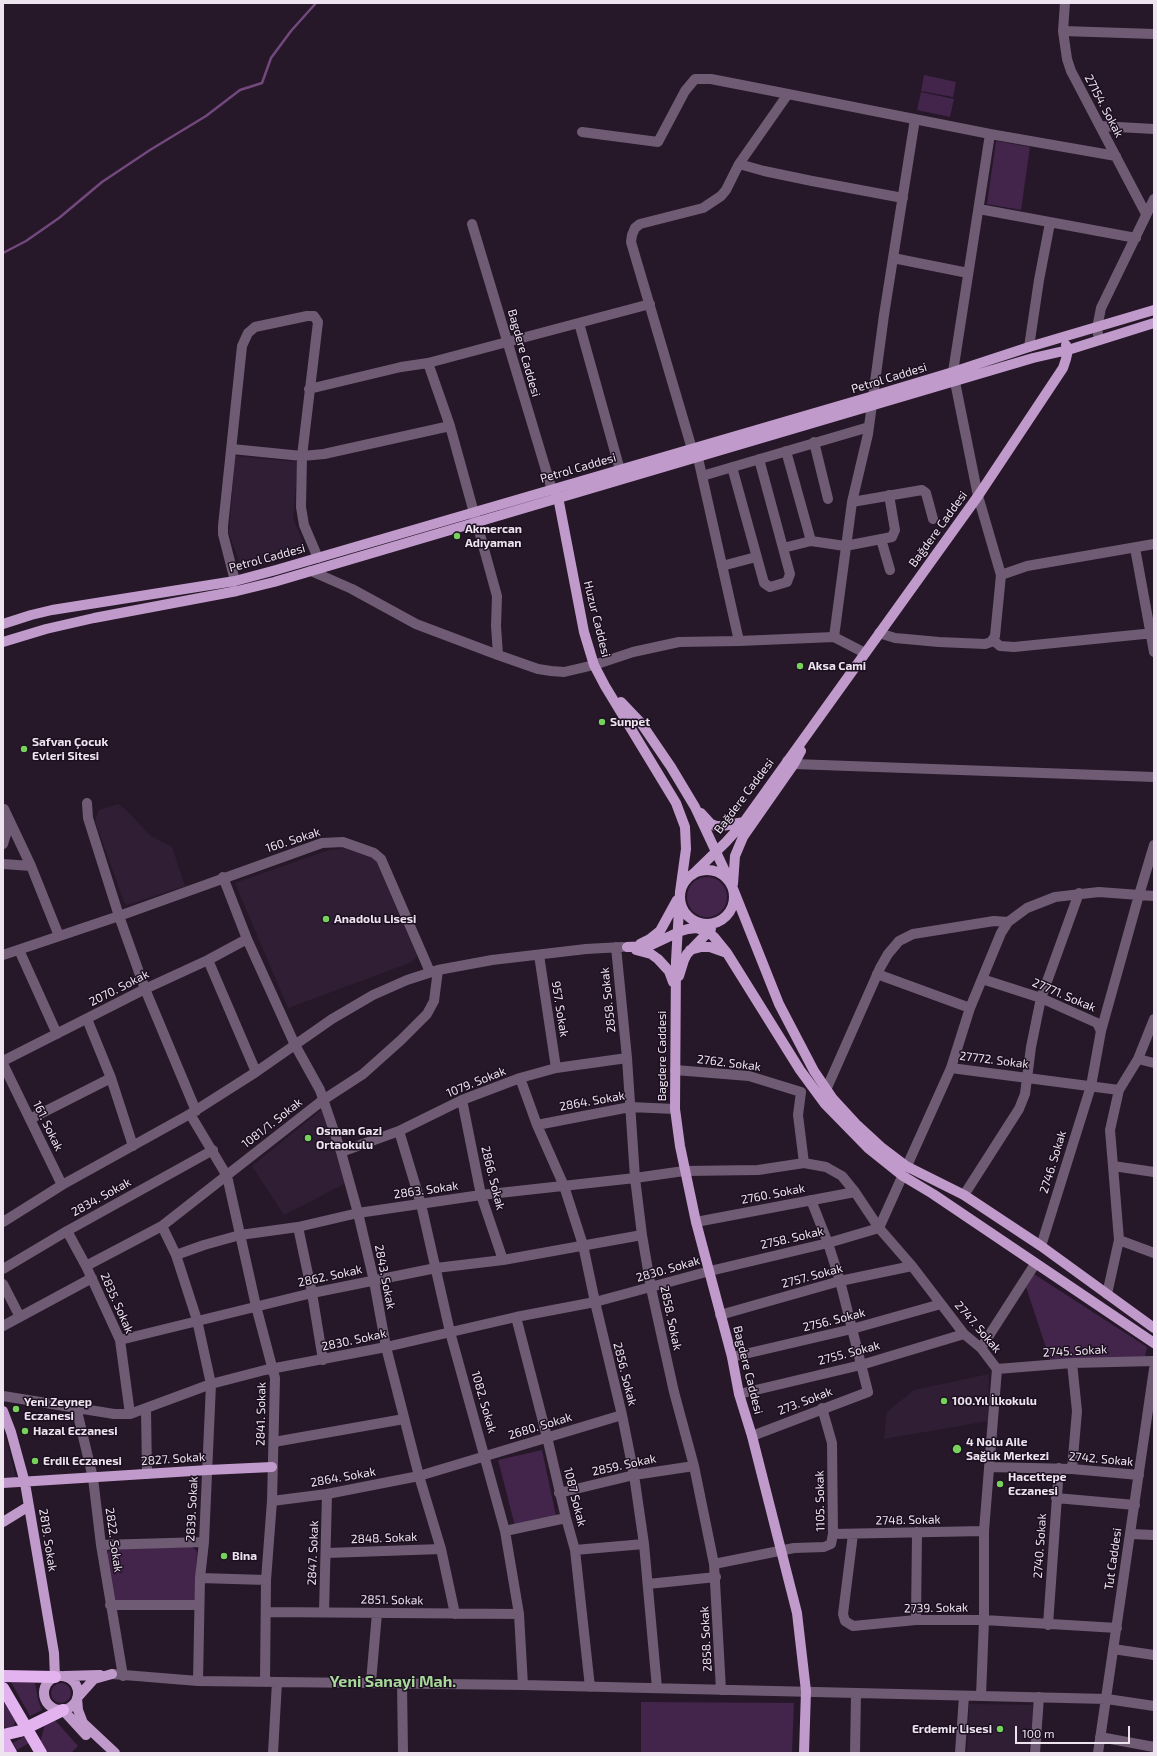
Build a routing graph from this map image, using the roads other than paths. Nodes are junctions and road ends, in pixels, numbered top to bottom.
1 (1065, 3) edge
2 (1063, 30) junction
3 (1154, 34) edge
4 (788, 94) junction
5 (915, 119) junction
6 (1100, 126) junction
7 (1154, 129) edge
8 (582, 132) dead end
9 (990, 134) junction
10 (1116, 156) junction
11 (739, 164) junction
12 (903, 198) junction
13 (1154, 199) edge
14 (979, 210) junction
15 (1146, 214) junction
16 (1050, 223) junction
17 (472, 224) dead end
18 (1136, 238) junction
19 (893, 258) junction
20 (968, 273) junction
21 (650, 304) junction
22 (1154, 310) edge
23 (579, 323) junction
24 (1154, 323) edge
25 (1097, 328) junction
26 (1064, 337) junction
27 (1099, 340) junction
28 (507, 342) junction
29 (1029, 347) junction
30 (1068, 350) junction
31 (428, 363) junction
32 (953, 377) junction
33 (309, 389) junction
34 (873, 396) junction
35 (872, 407) junction
36 (450, 426) junction
37 (869, 427) junction
38 (814, 442) junction
39 (232, 449) junction
40 (692, 449) junction
41 (786, 451) junction
42 (302, 456) junction
43 (698, 458) junction
44 (759, 459) junction
45 (732, 467) junction
46 (620, 470) junction
47 (702, 476) junction
48 (555, 493) junction
49 (889, 495) junction
50 (978, 496) junction
51 (828, 499) dead end
52 (852, 502) junction
53 (476, 517) junction
54 (933, 519) dead end
55 (881, 539) junction
56 (811, 541) junction
57 (1154, 544) edge
58 (846, 546) junction
59 (783, 548) junction
60 (1135, 548) junction
61 (756, 557) junction
62 (318, 558) junction
63 (722, 566) junction
64 (890, 570) dead end
65 (311, 571) junction
66 (1001, 575) junction
67 (235, 581) junction
68 (3, 624) edge
69 (879, 633) junction
70 (1152, 633) edge
71 (834, 637) junction
72 (993, 640) junction
73 (739, 641) junction
74 (3, 642) edge
75 (1154, 652) edge
76 (865, 654) junction
77 (498, 655) junction
78 (594, 665) junction
79 (605, 686) junction
80 (791, 763) junction
81 (1154, 777) edge
82 (87, 803) dead end
83 (695, 807) junction
84 (4, 808) edge
85 (744, 822) junction
86 (3, 844) edge
87 (1154, 845) edge
88 (716, 851) junction
89 (3, 864) edge
90 (31, 866) junction
91 (692, 875) junction
92 (223, 877) junction
93 (732, 886) junction
94 (680, 892) junction
95 (1079, 893) junction
96 (1139, 895) junction
97 (1154, 896) edge
98 (119, 916) junction
99 (719, 922) junction
100 (1008, 922) junction
101 (698, 923) junction
102 (677, 932) junction
103 (708, 932) junction
104 (59, 936) junction
105 (247, 938) junction
106 (616, 947) junction
107 (627, 947) junction
108 (19, 950) junction
109 (690, 950) junction
110 (727, 953) junction
111 (3, 955) edge
112 (539, 955) junction
113 (208, 960) junction
114 (434, 971) junction
115 (878, 974) junction
116 (982, 979) junction
117 (145, 989) junction
118 (676, 991) junction
119 (1041, 998) junction
120 (970, 1008) junction
121 (87, 1019) junction
122 (1154, 1019) edge
123 (1102, 1030) junction
124 (57, 1034) junction
125 (295, 1045) junction
126 (627, 1058) junction
127 (1138, 1060) junction
128 (3, 1061) edge
129 (1154, 1063) edge
130 (3, 1064) edge
131 (556, 1068) junction
132 (951, 1068) junction
133 (675, 1070) junction
134 (256, 1072) junction
135 (1028, 1077) junction
136 (111, 1078) junction
137 (520, 1078) junction
138 (6, 1080) edge
139 (810, 1084) junction
140 (1091, 1086) junction
141 (826, 1090) junction
142 (1119, 1090) junction
143 (801, 1092) junction
144 (323, 1100) junction
145 (462, 1100) junction
146 (630, 1107) junction
147 (675, 1109) junction
148 (193, 1112) junction
149 (30, 1119) junction
150 (537, 1125) junction
151 (399, 1131) junction
152 (133, 1146) junction
153 (213, 1150) junction
154 (341, 1152) junction
155 (804, 1163) junction
156 (1113, 1166) junction
157 (684, 1171) junction
158 (904, 1171) junction
159 (1154, 1172) edge
160 (227, 1176) junction
161 (842, 1176) joint
162 (635, 1178) junction
163 (62, 1185) junction
164 (564, 1186) junction
165 (855, 1192) junction
166 (482, 1195) junction
167 (964, 1195) junction
168 (811, 1200) junction
169 (421, 1204) junction
170 (358, 1213) junction
171 (3, 1222) edge
172 (696, 1222) junction
173 (162, 1226) junction
174 (298, 1227) junction
175 (879, 1228) junction
176 (67, 1231) junction
177 (240, 1235) junction
178 (642, 1235) junction
179 (1119, 1240) junction
180 (828, 1243) junction
181 (583, 1245) junction
182 (1041, 1246) junction
183 (1154, 1254) edge
184 (176, 1256) junction
185 (503, 1260) junction
186 (1036, 1264) junction
187 (86, 1266) junction
188 (912, 1266) junction
189 (436, 1268) junction
190 (3, 1269) edge
191 (710, 1271) junction
192 (92, 1278) junction
193 (374, 1281) junction
194 (840, 1281) junction
195 (3, 1284) edge
196 (651, 1288) junction
197 (312, 1293) junction
198 (1107, 1294) junction
199 (595, 1302) junction
200 (941, 1304) junction
201 (256, 1306) junction
202 (720, 1315) junction
203 (20, 1317) junction
204 (516, 1317) junction
205 (197, 1320) junction
206 (3, 1326) edge
207 (1154, 1328) edge
208 (852, 1329) junction
209 (450, 1332) junction
210 (964, 1334) junction
211 (120, 1340) junction
212 (1154, 1344) edge
213 (386, 1347) junction
214 (981, 1348) junction
215 (732, 1357) junction
216 (324, 1360) junction
217 (1154, 1361) edge
218 (1072, 1363) junction
219 (861, 1365) junction
220 (272, 1369) junction
221 (1154, 1369) edge
222 (997, 1370) junction
223 (211, 1384) junction
224 (739, 1394) junction
225 (3, 1396) edge
226 (76, 1407) junction
227 (146, 1408) junction
228 (822, 1408) junction
229 (3, 1411) edge
230 (130, 1414) junction
231 (622, 1415) junction
232 (404, 1419) junction
233 (752, 1436) junction
234 (547, 1437) junction
235 (274, 1442) junction
236 (486, 1457) junction
237 (694, 1466) junction
238 (272, 1467) junction
239 (989, 1467) junction
240 (1059, 1468) junction
241 (1072, 1469) junction
242 (208, 1470) junction
243 (147, 1474) junction
244 (634, 1475) junction
245 (1139, 1475) junction
246 (419, 1476) junction
247 (93, 1478) junction
248 (3, 1483) edge
249 (24, 1483) junction
250 (559, 1493) junction
251 (328, 1494) junction
252 (1056, 1498) junction
253 (272, 1501) junction
254 (1134, 1505) junction
255 (29, 1506) junction
256 (566, 1518) junction
257 (3, 1522) edge
258 (505, 1531) junction
259 (984, 1531) junction
260 (917, 1532) junction
261 (833, 1534) junction
262 (853, 1534) junction
263 (1130, 1534) junction
264 (1154, 1535) edge
265 (204, 1542) junction
266 (644, 1544) junction
267 (101, 1545) junction
268 (441, 1549) junction
269 (576, 1550) junction
270 (782, 1551) junction
271 (327, 1553) junction
272 (714, 1564) junction
273 (716, 1577) junction
274 (200, 1578) junction
275 (266, 1580) junction
276 (648, 1584) junction
277 (110, 1605) junction
278 (200, 1605) junction
279 (266, 1612) junction
280 (324, 1612) junction
281 (377, 1613) junction
282 (455, 1614) junction
283 (518, 1614) junction
284 (916, 1620) junction
285 (984, 1620) junction
286 (1048, 1625) junction
287 (1116, 1628) junction
288 (1113, 1649) junction
289 (1154, 1655) edge
290 (118, 1675) junction
291 (3, 1676) edge
292 (58, 1676) junction
293 (198, 1681) junction
294 (264, 1681) junction
295 (277, 1682) junction
296 (371, 1682) junction
297 (402, 1683) junction
298 (523, 1685) junction
299 (590, 1687) junction
300 (3, 1688) edge
301 (657, 1688) junction
302 (721, 1690) junction
303 (806, 1692) junction
304 (856, 1694) junction
305 (964, 1696) junction
306 (981, 1696) junction
307 (77, 1698) junction
308 (1039, 1698) junction
309 (1107, 1699) junction
310 (1154, 1706) edge
311 (63, 1710) junction
312 (26, 1728) junction
313 (3, 1735) edge
314 (1100, 1737) junction
315 (3, 1739) edge
316 (1154, 1747) edge
317 (12, 1753) edge
318 (41, 1753) edge
319 (104, 1753) edge
320 (114, 1753) edge
321 (273, 1753) edge
322 (403, 1753) edge
323 (804, 1753) edge
324 (855, 1753) edge
325 (960, 1753) edge
326 (1035, 1753) edge
327 (1098, 1753) edge

1 - 2 street, 27154. Sokak
2 - 3 street
2 - 6 street, 27154. Sokak
4 - 5 street
4 - 8 street
4 - 11 street
5 - 9 street
5 - 12 street
6 - 7 street
6 - 10 street, 27154. Sokak
9 - 10 street
9 - 14 street
10 - 15 street, 27154. Sokak
11 - 12 street
11 - 21 street
12 - 19 street
13 - 15 street
14 - 16 street
14 - 20 street
15 - 18 street
16 - 18 street
16 - 29 street
17 - 28 street, Bagdere Caddesi
18 - 25 street
19 - 20 street
19 - 34 street
20 - 32 street
21 - 23 street
21 - 40 street
22 - 25 main road, Petrol Caddesi
23 - 28 street
23 - 46 street
24 - 27 main road
25 - 26 main road, Petrol Caddesi
25 - 27 street
26 - 29 main road, Petrol Caddesi
26 - 30 main road
27 - 30 main road
28 - 31 street
28 - 48 street, Bagdere Caddesi
29 - 32 main road, Petrol Caddesi
30 - 32 main road
30 - 50 main road, Bağdere Caddesi
31 - 33 street
31 - 36 street
32 - 34 main road, Petrol Caddesi
32 - 35 main road
32 - 50 street
33 - 39 street
33 - 42 street
34 - 35 street
34 - 40 main road, Petrol Caddesi
35 - 37 street
35 - 43 main road
36 - 42 street
36 - 53 street
37 - 38 street
37 - 52 street
38 - 41 street
38 - 51 street
39 - 42 street
39 - 67 street
40 - 46 main road, Petrol Caddesi
41 - 44 street
41 - 56 street
42 - 62 street
43 - 47 street
43 - 48 main road
44 - 45 street
44 - 59 street
45 - 47 street
45 - 61 street
46 - 48 main road, Petrol Caddesi
47 - 63 street
48 - 53 main road, Petrol Caddesi
48 - 78 main road, Huzur Caddesi
49 - 52 street
49 - 54 street
49 - 55 street
50 - 66 street
50 - 69 main road, Bağdere Caddesi
52 - 58 street
53 - 62 main road, Petrol Caddesi
53 - 65 main road
53 - 77 street
55 - 58 street
55 - 64 street
56 - 58 street
56 - 59 street
57 - 60 street
58 - 71 street
59 - 61 street
60 - 66 street
60 - 70 street
61 - 63 street
62 - 67 main road, Petrol Caddesi
63 - 73 street
65 - 74 main road
65 - 77 street
66 - 72 street
67 - 68 main road, Petrol Caddesi
69 - 72 street
69 - 76 main road, Bağdere Caddesi
70 - 72 street
70 - 75 street
71 - 73 street
71 - 76 street
73 - 78 street
76 - 80 main road, Bağdere Caddesi
77 - 78 street
78 - 79 main road, Huzur Caddesi
79 - 83 main road
79 - 94 main road, Huzur Caddesi
80 - 81 street
80 - 85 main road, Bağdere Caddesi
80 - 93 main road, Bağdere Caddesi
82 - 98 street, 2841. Sokak
83 - 85 main road
83 - 88 main road
84 - 86 street
84 - 90 street
85 - 88 main road, Bağdere Caddesi
87 - 96 street
88 - 91 main road, Bağdere Caddesi
88 - 93 main road
89 - 90 street
90 - 104 street
91 - 93 main road
91 - 94 main road
92 - 98 street, 160. Sokak
92 - 105 street, 2843. Sokak
92 - 114 street, 160. Sokak
93 - 99 main road
93 - 141 main road
94 - 101 main road
94 - 102 main road
94 - 107 main road
95 - 96 street
95 - 100 street
95 - 119 street
96 - 97 street
96 - 123 street
98 - 104 street, 160. Sokak
98 - 117 street, 2841. Sokak
99 - 101 main road
99 - 103 main road
100 - 115 street
100 - 116 street, 27772. Sokak
101 - 103 main road
102 - 103 main road
102 - 107 main road
102 - 118 main road
103 - 109 main road
103 - 110 main road
104 - 108 street, 160. Sokak
105 - 113 street, 2070. Sokak
105 - 125 street, 2843. Sokak
106 - 107 street
106 - 112 street
106 - 126 street, 2858. Sokak
107 - 118 main road
108 - 111 street, 160. Sokak
108 - 124 street
109 - 110 main road
109 - 118 main road
110 - 139 main road
112 - 114 street
112 - 131 street, 957. Sokak
113 - 117 street, 2070. Sokak
113 - 134 street
114 - 125 street
114 - 144 street, 1081/1. Sokak
115 - 120 street
115 - 141 street
116 - 119 street, 27771. Sokak
116 - 120 street, 27772. Sokak
117 - 121 street, 2070. Sokak
117 - 148 street, 2841. Sokak
118 - 133 main road, Bagdere Caddesi
119 - 123 street, 27771. Sokak
119 - 135 street
120 - 132 street, 27772. Sokak
121 - 124 street, 2070. Sokak
121 - 136 street
122 - 127 street
123 - 140 street
124 - 128 street, 2070. Sokak
125 - 134 street
125 - 144 street, 2843. Sokak
126 - 131 street, 1079. Sokak
126 - 146 street, 2858. Sokak
127 - 129 street
127 - 142 street
130 - 138 street
131 - 137 street, 1079. Sokak
132 - 135 street, 27772. Sokak
132 - 158 street
133 - 143 street, 2762. Sokak
133 - 147 main road, Bagdere Caddesi
134 - 148 street
135 - 140 street, 27772. Sokak
135 - 167 street
136 - 149 street
136 - 152 street
137 - 145 street, 1079. Sokak
137 - 150 street, 2856. Sokak
138 - 149 street, 161. Sokak
139 - 143 street
139 - 158 main road
140 - 142 street, 27772. Sokak
140 - 182 street, 2746. Sokak
141 - 158 main road
142 - 156 street
143 - 155 street
144 - 154 street, 2843. Sokak
144 - 160 street, 1081/1. Sokak
145 - 151 street, 1079. Sokak
145 - 166 street, 2866. Sokak
146 - 147 street, 2864. Sokak
146 - 150 street, 2864. Sokak
146 - 162 street, 2858. Sokak
147 - 157 main road, Bagdere Caddesi
148 - 152 street
148 - 153 street, 2841. Sokak
149 - 163 street, 161. Sokak
150 - 164 street, 2856. Sokak
151 - 154 street, 1079. Sokak
151 - 169 street, 1082. Sokak
152 - 163 street
153 - 160 street, 2841. Sokak
153 - 176 street, 2834. Sokak
154 - 170 street, 2843. Sokak
155 - 157 street, 2760. Sokak
155 - 161 street, 2760. Sokak
156 - 159 street
156 - 179 street
157 - 162 street, 2863. Sokak
157 - 172 main road, Bagdere Caddesi
158 - 167 main road
158 - 175 street
158 - 186 main road
160 - 173 street, 1081/1. Sokak
160 - 177 street, 2841. Sokak
161 - 165 street, 2747. Sokak
162 - 164 street, 2863. Sokak
162 - 178 street, 2858. Sokak
163 - 171 street
164 - 166 street, 2863. Sokak
164 - 181 street, 2856. Sokak
165 - 168 street, 2760. Sokak
165 - 175 street, 2747. Sokak
166 - 169 street, 2863. Sokak
166 - 185 street, 2866. Sokak
167 - 182 main road
168 - 172 street, 2760. Sokak
168 - 180 street
169 - 170 street, 2863. Sokak
169 - 189 street, 1082. Sokak
170 - 174 street, 2863. Sokak
170 - 193 street, 2843. Sokak
172 - 191 main road, Bagdere Caddesi
173 - 184 street, 2839. Sokak
173 - 187 street, 1081/1. Sokak
174 - 177 street, 2863. Sokak
174 - 197 street
175 - 180 street, 2758. Sokak
175 - 188 street, 2747. Sokak
176 - 187 street, 2835. Sokak
176 - 190 street, 2834. Sokak
177 - 184 street, 2863. Sokak
177 - 201 street, 2841. Sokak
178 - 181 street, 2862. Sokak
178 - 196 street, 2858. Sokak
179 - 183 street
179 - 198 street
180 - 191 street, 2758. Sokak
180 - 194 street
181 - 185 street, 2862. Sokak
181 - 199 street, 2856. Sokak
182 - 198 main road
184 - 205 street, 2839. Sokak
185 - 189 street, 2862. Sokak
186 - 212 main road
186 - 214 street
187 - 192 street, 2835. Sokak
188 - 194 street, 2757. Sokak
188 - 200 street, 2747. Sokak
189 - 193 street, 2862. Sokak
189 - 209 street, 1082. Sokak
191 - 196 street, 2830. Sokak
191 - 202 main road, Bagdere Caddesi
192 - 203 street
192 - 211 street, 2835. Sokak
193 - 197 street, 2862. Sokak
193 - 213 street, 2843. Sokak
194 - 202 street, 2757. Sokak
194 - 208 street
195 - 203 street
196 - 199 street, 2830. Sokak
196 - 237 street, 2858. Sokak
197 - 201 street, 2862. Sokak
197 - 216 street
198 - 207 main road
199 - 204 street, 2830. Sokak
199 - 231 street, 2856. Sokak
200 - 208 street, 2756. Sokak
200 - 210 street, 2747. Sokak
201 - 205 street, 2862. Sokak
201 - 220 street, 2841. Sokak
202 - 215 main road, Bagdere Caddesi
203 - 206 street
204 - 209 street, 2830. Sokak
204 - 234 street, 1087 Sokak
205 - 211 street, 2862. Sokak
205 - 223 street, 2839. Sokak
208 - 215 street, 2756. Sokak
208 - 219 street
209 - 213 street, 2830. Sokak
209 - 236 street, 1082. Sokak
210 - 214 street, 2747. Sokak
210 - 219 street, 2755. Sokak
211 - 230 street, 2835. Sokak
213 - 216 street, 2830. Sokak
213 - 232 street, 2843. Sokak
214 - 222 street, 2747. Sokak
215 - 224 main road, Bagdere Caddesi
216 - 220 street, 2830. Sokak
217 - 218 street, 2745. Sokak
218 - 222 street, 2745. Sokak
218 - 241 street
219 - 224 street, 2755. Sokak
219 - 228 street, 273. Sokak
220 - 223 street, 2830. Sokak
220 - 235 street, 2841. Sokak
221 - 245 street, Tut Caddesi
222 - 239 street, 2747. Sokak
223 - 227 street, 2830. Sokak
223 - 242 street, 2839. Sokak
224 - 233 main road, Bagdere Caddesi
225 - 226 street, 2830. Sokak
226 - 230 street, 2830. Sokak
226 - 247 street, 2822. Sokak
227 - 230 street, 2830. Sokak
227 - 243 street
228 - 233 street, 273. Sokak
228 - 261 street, 1105. Sokak
229 - 249 main road, 2819. Sokak
231 - 234 street, 2680. Sokak
231 - 244 street, 2856. Sokak
232 - 235 street
232 - 246 street, 2843. Sokak
233 - 270 main road, Bagdere Caddesi
234 - 236 street, 2680. Sokak
234 - 250 street, 1087 Sokak
235 - 238 street, 2841. Sokak
236 - 246 street, 2680. Sokak
236 - 258 street, 1082. Sokak
237 - 244 street, 2859. Sokak
237 - 272 street, 2858. Sokak
238 - 242 main road, 2827. Sokak
238 - 253 street, 2841. Sokak
239 - 240 street, 2742. Sokak
239 - 259 street, 2747. Sokak
240 - 241 street, 2742. Sokak
240 - 252 street, 2740. Sokak
241 - 245 street, 2742. Sokak
242 - 243 main road, 2827. Sokak
242 - 265 street, 2839. Sokak
243 - 247 main road, 2827. Sokak
244 - 250 street, 2859. Sokak
244 - 266 street, 2856. Sokak
245 - 254 street, Tut Caddesi
246 - 251 street, 2864. Sokak
246 - 268 street, 2843. Sokak
247 - 249 main road, 2827. Sokak
247 - 267 street, 2822. Sokak
248 - 249 main road, 2827. Sokak
249 - 255 main road, 2819. Sokak
250 - 256 street, 1087 Sokak
251 - 253 street, 2864. Sokak
251 - 271 street, 2847. Sokak
252 - 254 street
252 - 286 street, 2740. Sokak
253 - 275 street, 2841. Sokak
254 - 263 street, Tut Caddesi
255 - 257 main road
255 - 292 main road, 2819. Sokak
256 - 258 street
256 - 269 street, 1087 Sokak
258 - 283 street, 1082. Sokak
259 - 260 street, 2748. Sokak
259 - 285 street, 2747. Sokak
260 - 262 street, 2748. Sokak
260 - 284 street
261 - 262 street, 2748. Sokak
261 - 270 street, 1105. Sokak
262 - 284 street, 2739. Sokak
263 - 264 street
263 - 287 street, Tut Caddesi
265 - 267 street
265 - 274 street, 2839. Sokak
266 - 269 street
266 - 276 street, 2856. Sokak
267 - 277 street, 2822. Sokak
268 - 271 street, 2848. Sokak
268 - 282 street, 2843. Sokak
269 - 299 street, 1087 Sokak
270 - 272 street
270 - 303 main road, Bagdere Caddesi
271 - 280 street, 2847. Sokak
272 - 273 street, 2858. Sokak
273 - 276 street
273 - 302 street, 2858. Sokak
274 - 275 street
274 - 278 street, 2839. Sokak
275 - 279 street, 2841. Sokak
276 - 301 street, 2856. Sokak
277 - 278 street
277 - 290 street, 2822. Sokak
278 - 293 street, 2839. Sokak
279 - 280 street, 2851. Sokak
279 - 294 street, 2841. Sokak
280 - 281 street, 2851. Sokak
281 - 282 street, 2851. Sokak
281 - 296 street
282 - 283 street, 2851. Sokak
283 - 298 street, 1082. Sokak
284 - 285 street, 2739. Sokak
285 - 286 street, 2739. Sokak
285 - 306 street, 2747. Sokak
286 - 287 street, 2739. Sokak
287 - 288 street, Tut Caddesi
288 - 289 street
288 - 309 street, Tut Caddesi
290 - 292 main road
290 - 293 street
290 - 307 main road
291 - 292 highway
292 - 307 main road
292 - 311 main road
293 - 294 street
294 - 295 street
295 - 296 street
295 - 321 street
296 - 297 street
297 - 298 street
297 - 322 street
298 - 299 street
299 - 301 street
300 - 312 highway
301 - 302 street
302 - 303 street
303 - 304 street
303 - 323 main road, Bagdere Caddesi
304 - 305 street
304 - 324 street
305 - 306 street
305 - 325 street
306 - 308 street
307 - 311 main road
307 - 320 main road
308 - 309 street
308 - 326 street
309 - 310 street
309 - 314 street, Tut Caddesi
311 - 312 highway
311 - 319 main road
312 - 313 highway
312 - 318 highway
314 - 316 street
314 - 327 street, Tut Caddesi
315 - 317 highway

